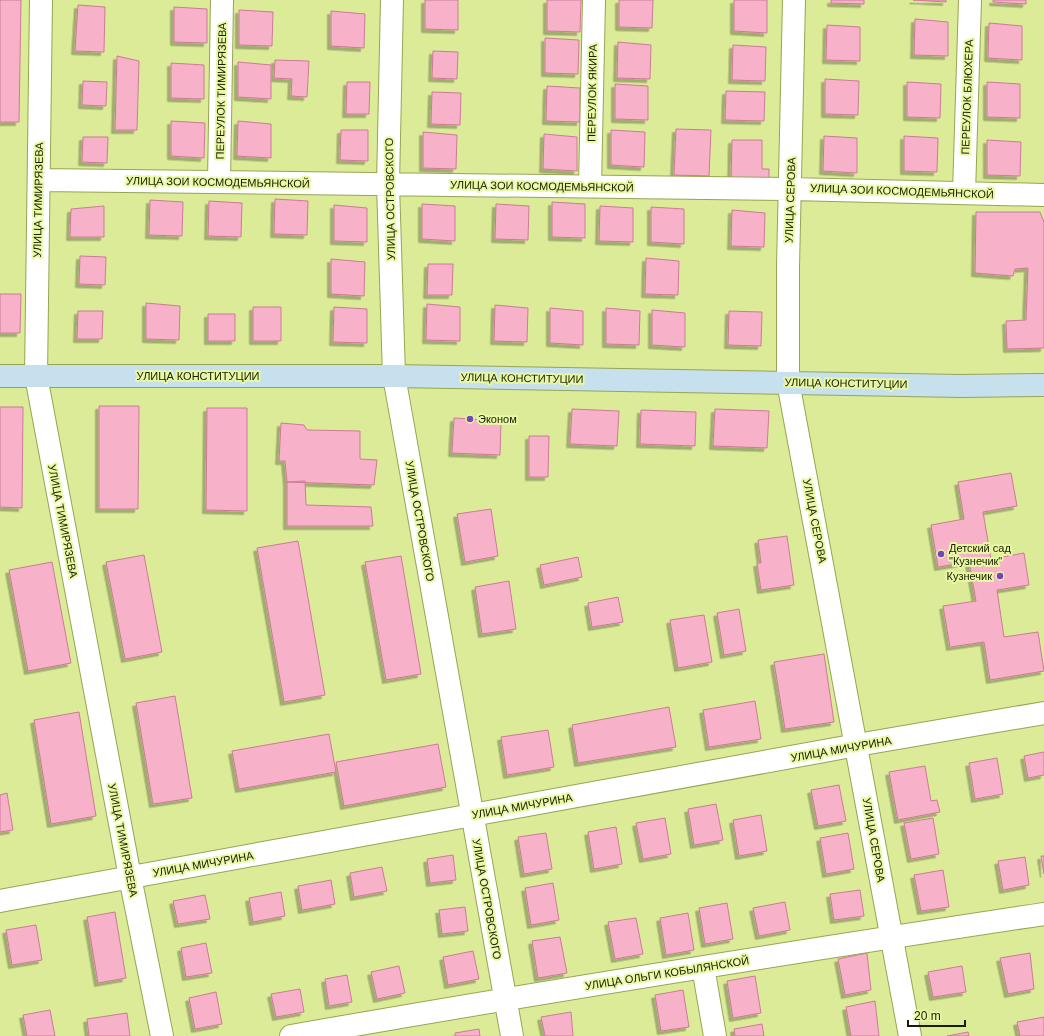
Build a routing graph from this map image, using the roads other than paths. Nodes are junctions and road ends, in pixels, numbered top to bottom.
1 (41, 0) edge
2 (222, 0) edge
3 (392, 0) edge
4 (594, 0) edge
5 (794, 0) edge
6 (970, 0) edge
7 (39, 180) junction
8 (219, 182) junction
9 (388, 184) junction
10 (590, 186) junction
11 (791, 188) junction
12 (964, 193) junction
13 (1044, 195) edge
14 (0, 376) edge
15 (36, 376) junction
16 (394, 376) junction
17 (788, 382) junction
18 (1044, 385) edge
19 (1044, 713) edge
20 (857, 746) junction
21 (472, 815) junction
22 (130, 877) junction
23 (0, 901) edge
24 (1044, 914) edge
25 (892, 937) junction
26 (703, 967) junction
27 (505, 999) junction
28 (336, 1032) edge
29 (162, 1036) edge
30 (292, 1036) edge
31 (512, 1036) edge
32 (715, 1036) edge
33 (910, 1036) edge

1 - 7 street, УЛИЦА ТИМИРЯЗЕВА
2 - 8 street, ПЕРЕУЛОК ТИМИРЯЗЕВА
3 - 9 street, УЛИЦА ОСТРОВСКОГО
4 - 10 street, ПЕРЕУЛОК ЯКИРА
5 - 11 street, УЛИЦА СЕРОВА
6 - 12 street, ПЕРЕУЛОК БЛЮХЕРА
7 - 8 street, УЛИЦА ЗОИ КОСМОДЕМЬЯНСКОЙ
7 - 15 street, УЛИЦА ТИМИРЯЗЕВА
8 - 9 street, УЛИЦА ЗОИ КОСМОДЕМЬЯНСКОЙ
9 - 10 street, УЛИЦА ЗОИ КОСМОДЕМЬЯНСКОЙ
9 - 16 street, УЛИЦА ОСТРОВСКОГО
10 - 11 street, УЛИЦА ЗОИ КОСМОДЕМЬЯНСКОЙ
11 - 12 street, УЛИЦА ЗОИ КОСМОДЕМЬЯНСКОЙ
11 - 17 street, УЛИЦА СЕРОВА
12 - 13 street, УЛИЦА ЗОИ КОСМОДЕМЬЯНСКОЙ
14 - 15 street, УЛИЦА КОНСТИТУЦИИ
15 - 16 street, УЛИЦА КОНСТИТУЦИИ
15 - 22 street, УЛИЦА ТИМИРЯЗЕВА
16 - 17 street, УЛИЦА КОНСТИТУЦИИ
16 - 21 street, УЛИЦА ОСТРОВСКОГО
17 - 18 street, УЛИЦА КОНСТИТУЦИИ
17 - 20 street, УЛИЦА СЕРОВА
19 - 20 street, УЛИЦА МИЧУРИНА
20 - 21 street, УЛИЦА МИЧУРИНА
20 - 25 street, УЛИЦА СЕРОВА
21 - 22 street, УЛИЦА МИЧУРИНА
21 - 27 street, УЛИЦА ОСТРОВСКОГО
22 - 23 street, УЛИЦА МИЧУРИНА
22 - 29 street, УЛИЦА ТИМИРЯЗЕВА
24 - 25 street, УЛИЦА ОЛЬГИ КОБЫЛЯНСКОЙ
25 - 26 street, УЛИЦА ОЛЬГИ КОБЫЛЯНСКОЙ
25 - 33 street, УЛИЦА СЕРОВА
26 - 27 street, УЛИЦА ОЛЬГИ КОБЫЛЯНСКОЙ
26 - 32 street
27 - 28 street, УЛИЦА ОЛЬГИ КОБЫЛЯНСКОЙ
27 - 31 street, УЛИЦА ОСТРОВСКОГО
28 - 30 street, УЛИЦА ОЛЬГИ КОБЫЛЯНСКОЙ

